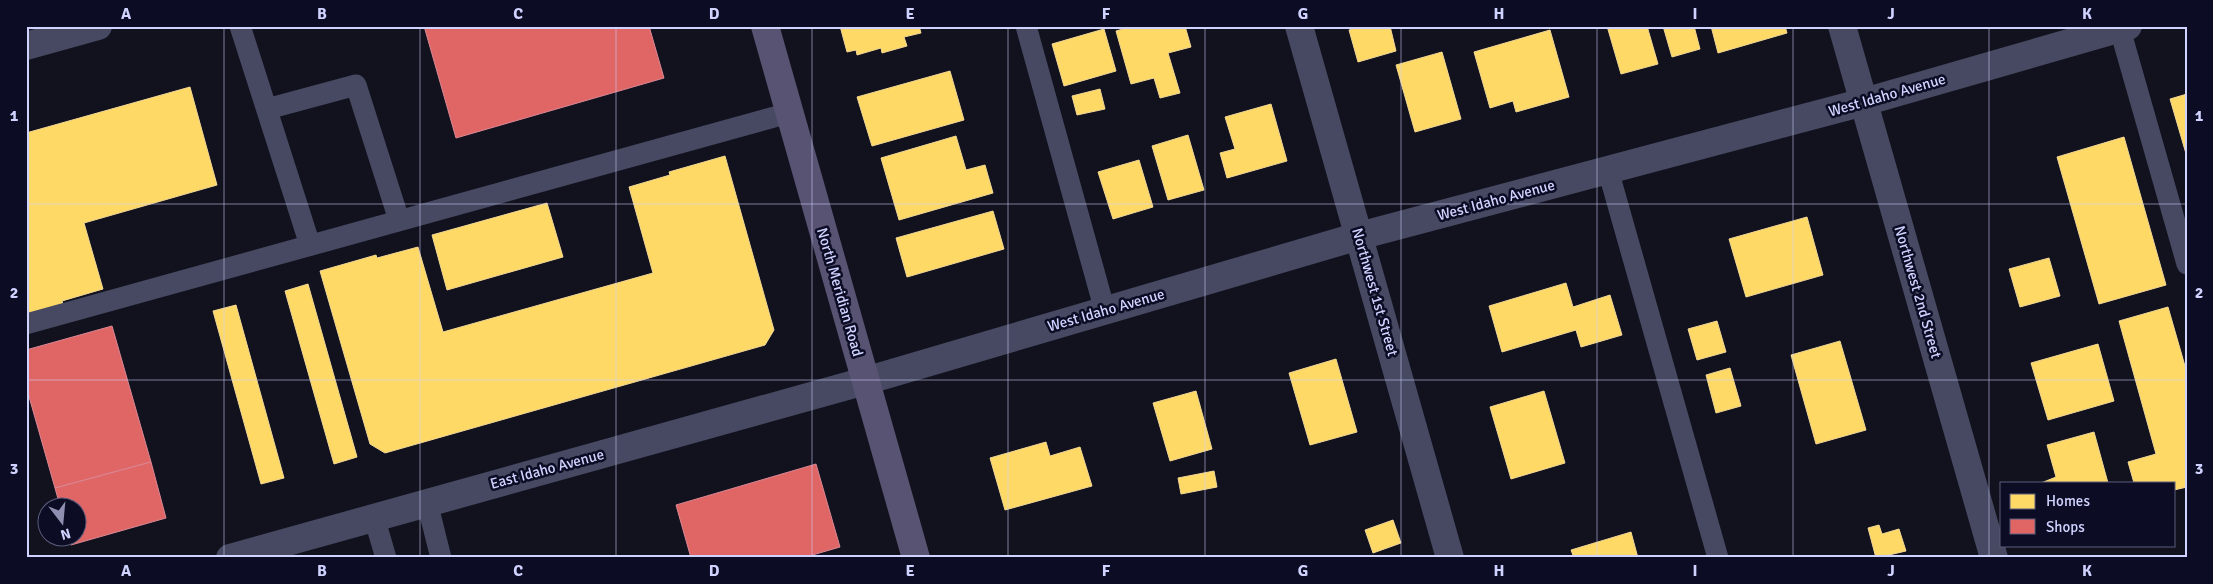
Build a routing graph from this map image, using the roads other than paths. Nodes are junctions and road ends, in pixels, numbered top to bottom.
1 (98, 26) edge
2 (240, 26) edge
3 (765, 26) edge
4 (1026, 26) edge
5 (1299, 26) edge
6 (1842, 26) edge
7 (2123, 27) edge
8 (26, 46) edge
9 (1864, 102) junction
10 (267, 108) junction
11 (788, 113) junction
12 (1608, 170) junction
13 (400, 220) junction
14 (1359, 236) junction
15 (310, 245) junction
16 (2187, 264) edge
17 (1105, 311) junction
18 (26, 324) edge
19 (865, 381) junction
20 (427, 502) junction
21 (374, 517) junction
22 (230, 558) edge
23 (386, 558) edge
24 (441, 558) edge
25 (916, 558) edge
26 (1450, 558) edge
27 (1718, 558) edge
28 (1994, 558) edge

1 - 8 street
2 - 10 lane
3 - 11 main road, North Meridian Road
4 - 17 lane
5 - 14 street, Northwest 1st Street
6 - 9 street, Northwest 2nd Street
7 - 9 street, West Idaho Avenue
7 - 16 lane
9 - 12 street, West Idaho Avenue
9 - 28 street, Northwest 2nd Street
10 - 13 lane
10 - 15 lane
11 - 13 lane
11 - 19 main road, North Meridian Road
12 - 14 street, West Idaho Avenue
12 - 27 lane
13 - 15 lane
14 - 17 street, West Idaho Avenue
14 - 26 street, Northwest 1st Street
15 - 18 lane
17 - 19 street, West Idaho Avenue
19 - 20 street, East Idaho Avenue
19 - 25 main road, North Meridian Road
20 - 21 street, East Idaho Avenue
20 - 24 lane
21 - 22 street, East Idaho Avenue
21 - 23 lane

